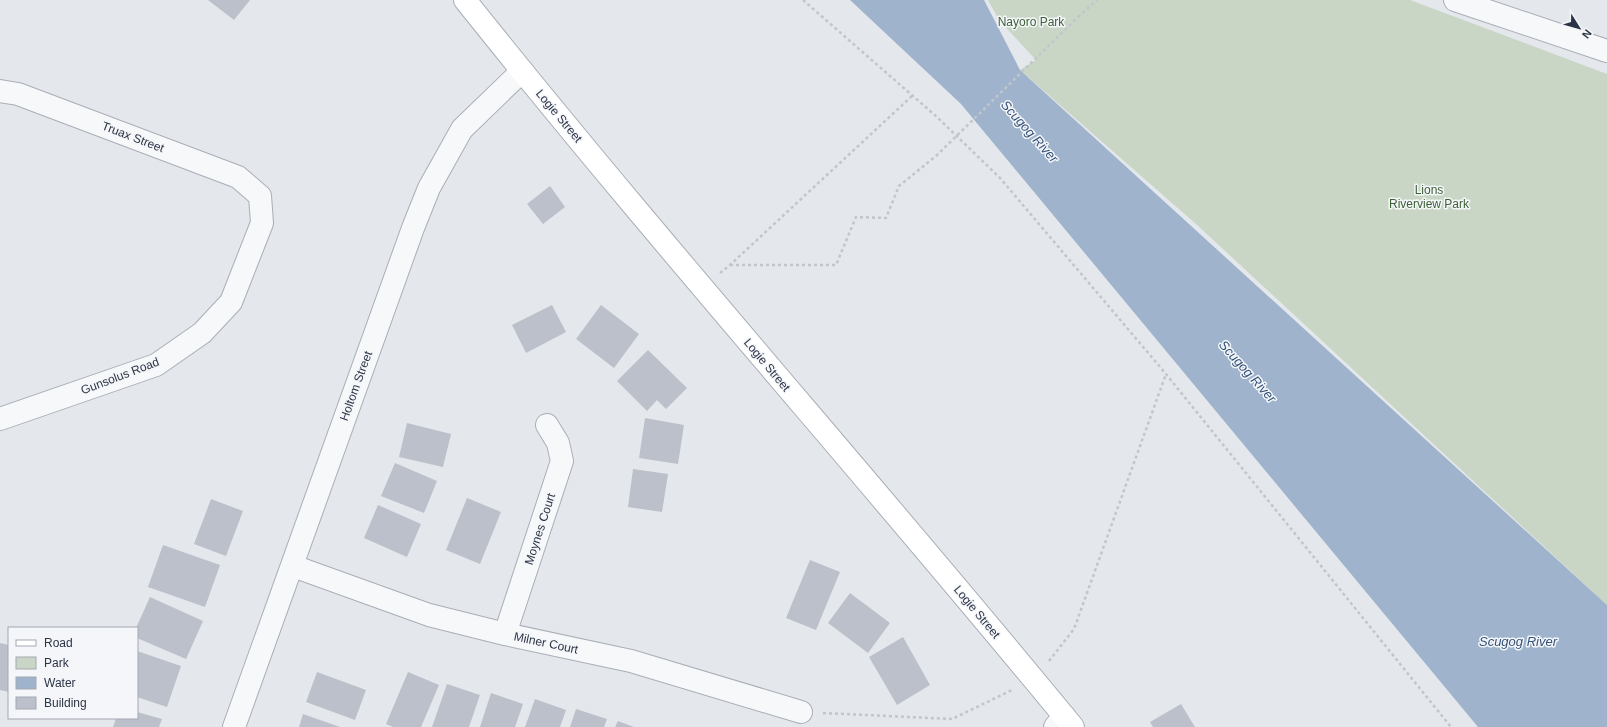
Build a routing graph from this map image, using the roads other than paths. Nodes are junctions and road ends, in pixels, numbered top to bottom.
1 (464, 0) edge
2 (1455, 0) edge
3 (1607, 52) edge
4 (522, 71) junction
5 (0, 91) edge
6 (260, 196) joint
7 (0, 418) edge
8 (547, 425) dead end
9 (293, 566) junction
10 (506, 634) junction
11 (801, 712) road end
12 (1064, 723) edge
13 (234, 727) edge

1 - 4 street, Logie Street
2 - 3 street
4 - 9 street, Holtom Street
4 - 12 street, Logie Street
5 - 6 street, Truax Street
6 - 7 street, Gunsolus Road
8 - 10 street, Moynes Court
9 - 10 street, Milner Court
9 - 13 street, Holtom Street
10 - 11 street, Milner Court

